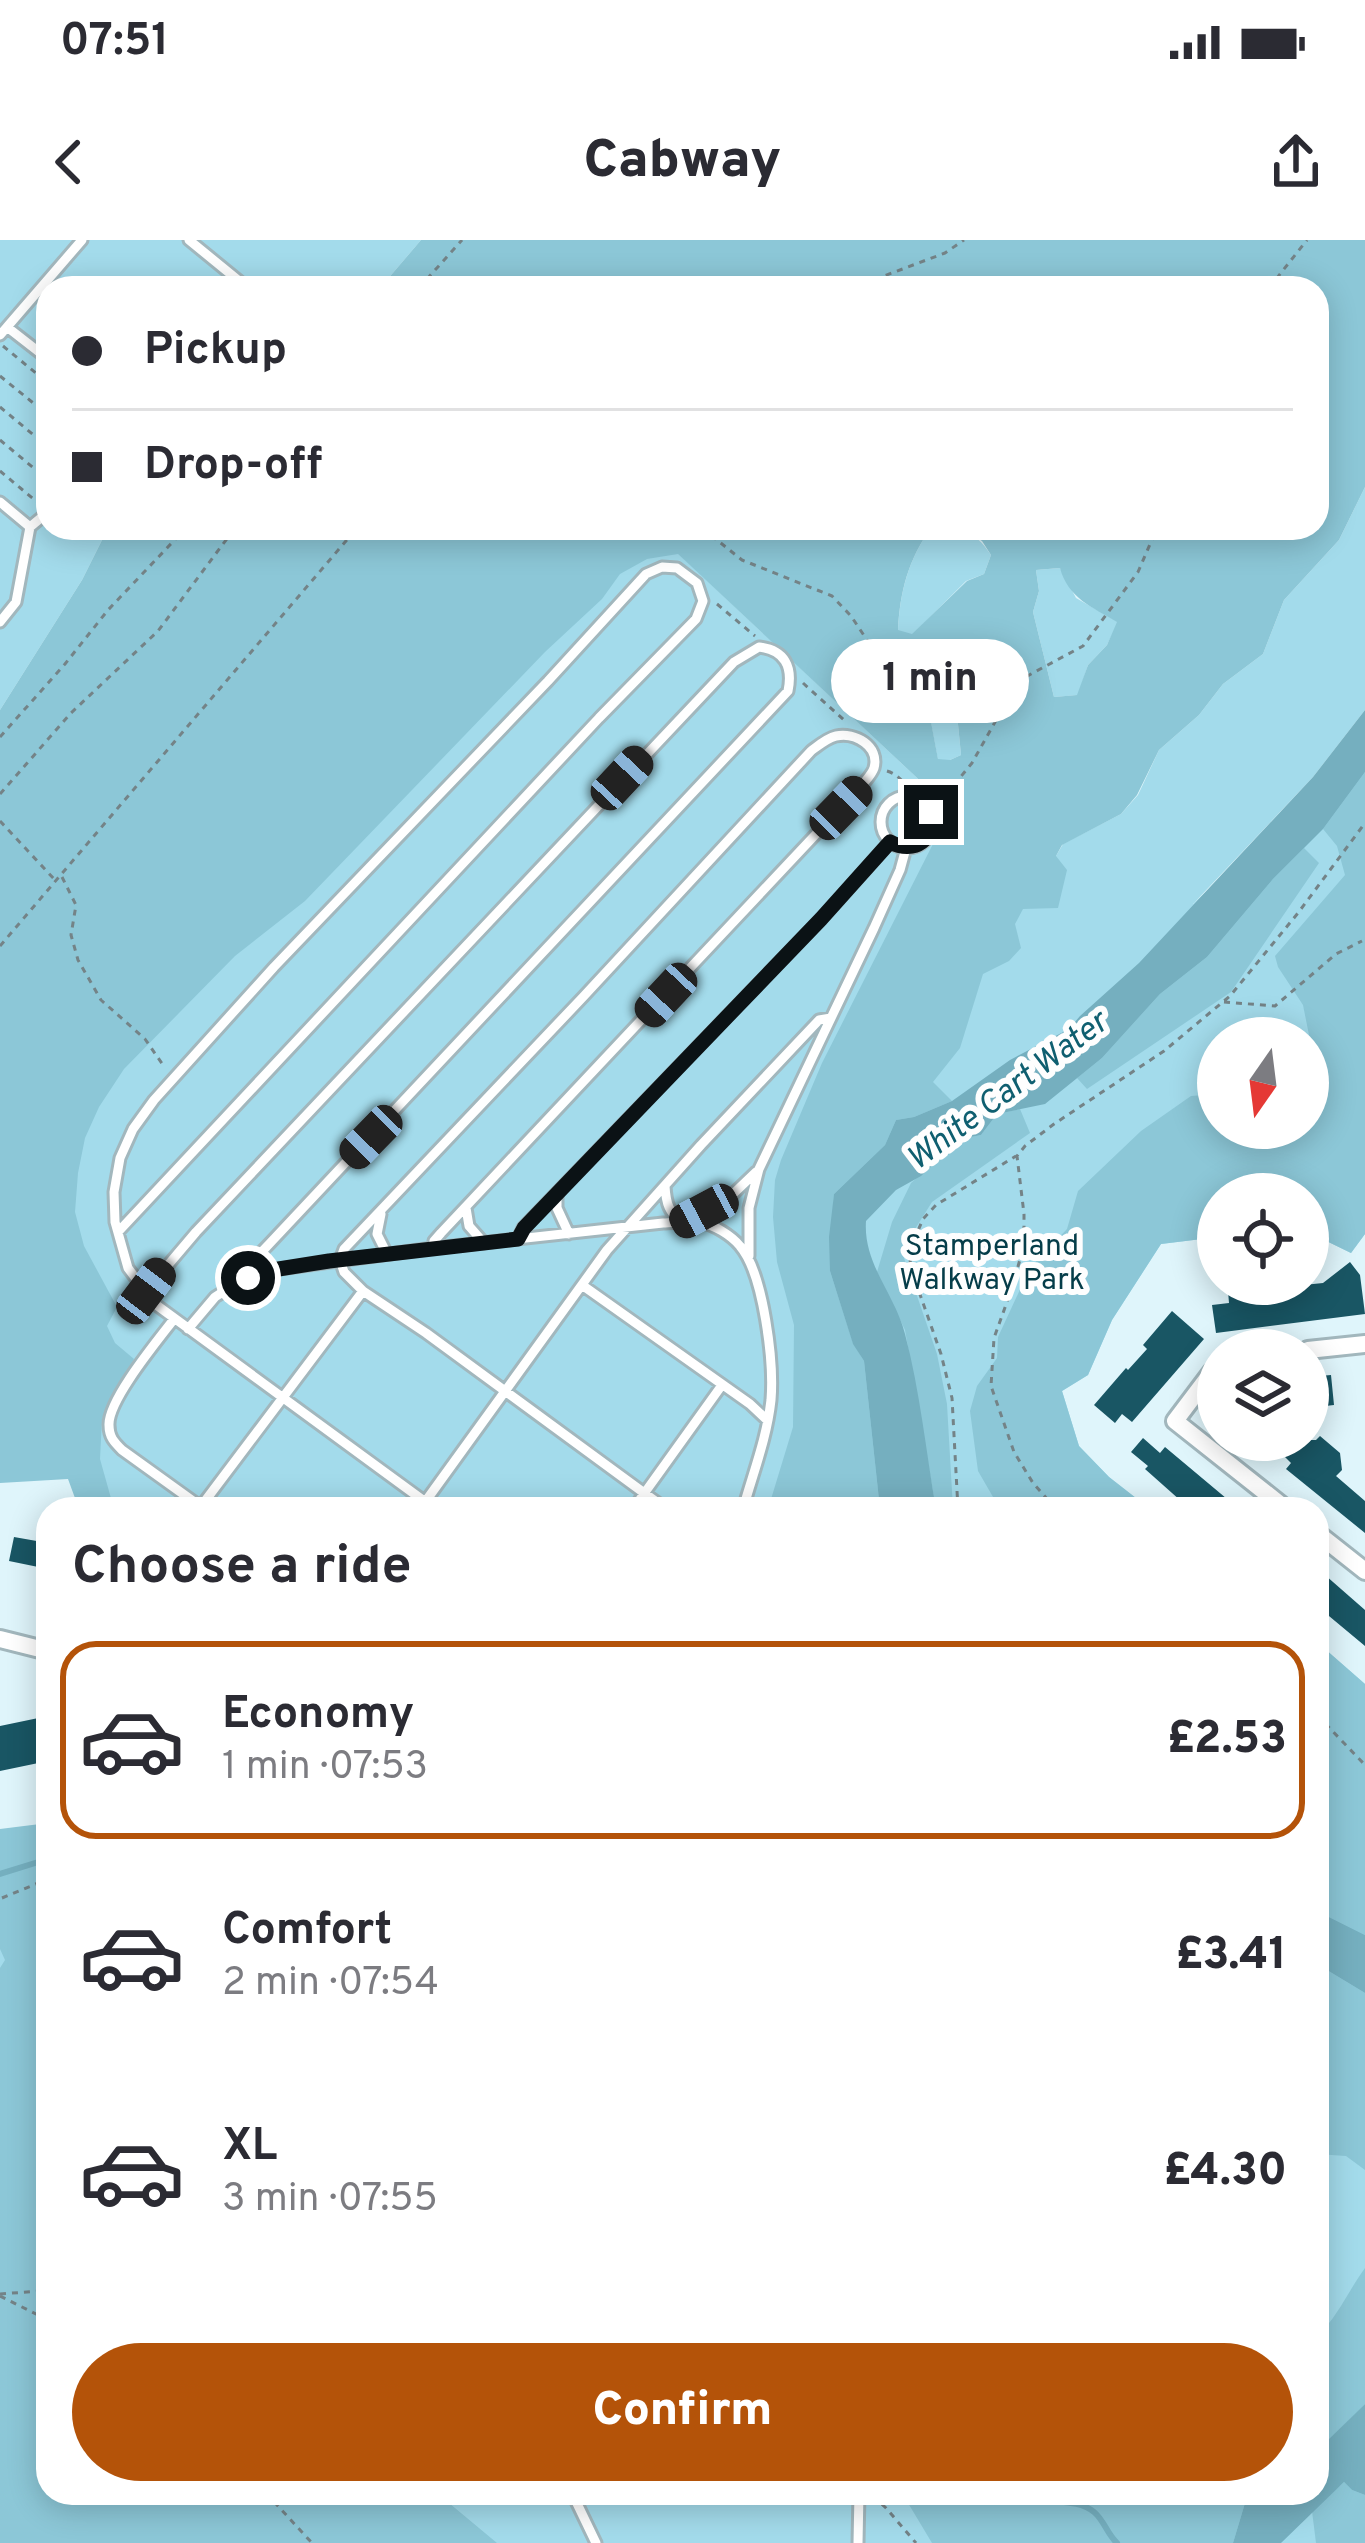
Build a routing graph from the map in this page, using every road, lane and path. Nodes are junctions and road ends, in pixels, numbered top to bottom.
1 (82, 240) edge
2 (189, 240) edge
3 (462, 240) edge
4 (964, 240) edge
5 (1307, 240) edge
6 (51, 276) edge
7 (233, 276) edge
8 (430, 276) edge
9 (884, 276) edge
10 (1278, 276) edge
11 (36, 293) edge
12 (3, 331) edge
13 (0, 344) edge
14 (36, 352) edge
15 (36, 373) edge
16 (0, 376) edge
17 (36, 406) edge
18 (0, 407) edge
19 (36, 437) edge
20 (0, 440) edge
21 (36, 470) edge
22 (0, 471) edge
23 (36, 501) edge
24 (0, 502) edge
25 (36, 521) edge
26 (30, 526) junction
27 (175, 540) edge
28 (226, 540) edge
29 (347, 540) edge
30 (717, 540) edge
31 (1152, 540) edge
32 (704, 601) junction
33 (0, 622) edge
34 (759, 647) junction
35 (791, 678) junction
36 (1018, 681) junction
37 (0, 736) edge
38 (848, 736) junction
39 (874, 767) junction
40 (0, 794) edge
41 (912, 796) junction
42 (931, 812) junction
43 (0, 821) edge
44 (1365, 823) edge
45 (890, 842) junction
46 (906, 848) junction
47 (61, 875) junction
48 (56, 881) junction
49 (1362, 941) edge
50 (0, 946) edge
51 (1223, 1002) junction
52 (831, 1018) junction
53 (173, 1078) junction
54 (1017, 1156) junction
55 (759, 1169) junction
56 (665, 1186) junction
57 (557, 1194) junction
58 (466, 1208) junction
59 (382, 1211) junction
60 (682, 1222) junction
61 (626, 1227) junction
62 (118, 1232) junction
63 (569, 1234) junction
64 (518, 1239) junction
65 (484, 1243) junction
66 (434, 1248) junction
67 (387, 1254) junction
68 (340, 1260) junction
69 (749, 1262) junction
70 (248, 1278) junction
71 (582, 1285) junction
72 (146, 1291) junction
73 (363, 1291) junction
74 (174, 1318) junction
75 (188, 1328) junction
76 (1365, 1344) edge
77 (1329, 1348) edge
78 (722, 1385) junction
79 (1197, 1391) edge
80 (504, 1392) junction
81 (283, 1399) junction
82 (767, 1420) junction
83 (1197, 1439) edge
84 (1225, 1461) edge
85 (645, 1493) junction
86 (186, 1497) edge
87 (209, 1497) edge
88 (414, 1497) edge
89 (434, 1497) edge
90 (642, 1497) edge
91 (650, 1497) edge
92 (746, 1497) edge
93 (957, 1497) edge
94 (1045, 1497) edge
95 (1271, 1497) edge
96 (1329, 1542) edge
97 (1365, 1571) edge
98 (0, 1639) edge
99 (36, 1648) edge
100 (1329, 1727) edge
101 (1365, 1765) edge
102 (36, 1884) edge
103 (2, 1898) edge
104 (36, 2291) edge
105 (0, 2295) edge
106 (36, 2314) edge
107 (277, 2505) edge
108 (578, 2505) edge
109 (859, 2505) edge
110 (883, 2505) edge
111 (312, 2543) edge
112 (596, 2543) edge
113 (858, 2543) edge
114 (916, 2543) edge

1 - 6 lane
2 - 7 lane
3 - 8 path
4 - 9 path
5 - 10 path
11 - 12 lane
12 - 14 lane
13 - 15 path
16 - 17 path
18 - 19 path
20 - 21 path
22 - 23 path
24 - 26 lane
25 - 26 lane
26 - 33 lane
27 - 37 path
28 - 40 path
29 - 47 path
30 - 36 path
31 - 36 path
32 - 34 path
32 - 53 lane
32 - 62 lane
34 - 35 lane
34 - 72 lane
35 - 38 path
35 - 70 lane
36 - 42 path
38 - 39 lane
38 - 59 lane
39 - 41 path
39 - 58 lane
41 - 42 lane
41 - 45 lane
42 - 46 lane
43 - 48 path
44 - 51 path
45 - 46 lane
45 - 57 lane
46 - 52 lane
47 - 48 path
47 - 53 path
48 - 50 path
49 - 51 path
51 - 54 path
52 - 55 lane
52 - 56 lane
53 - 62 lane
54 - 93 path
54 - 94 path
55 - 60 lane
55 - 69 lane
56 - 60 lane
56 - 61 lane
57 - 63 lane
57 - 64 lane
58 - 65 lane
58 - 66 lane
59 - 67 lane
59 - 68 lane
60 - 61 lane
60 - 69 lane
61 - 63 lane
61 - 71 lane
62 - 72 lane
63 - 64 lane
64 - 65 lane
65 - 66 lane
66 - 67 lane
67 - 68 lane
68 - 70 lane
68 - 73 lane
69 - 82 lane
70 - 75 lane
71 - 78 lane
71 - 80 lane
72 - 74 lane
73 - 80 lane
73 - 81 lane
74 - 75 lane
74 - 86 lane
75 - 81 lane
76 - 77 street
78 - 82 lane
78 - 85 lane
79 - 83 street
80 - 85 lane
80 - 89 lane
81 - 87 lane
81 - 88 lane
82 - 92 lane
84 - 95 street
85 - 90 lane
85 - 91 lane
96 - 97 street
98 - 99 street
100 - 101 path
102 - 103 path
104 - 105 path
105 - 106 path
107 - 111 path
108 - 112 lane
109 - 113 lane
110 - 114 path

